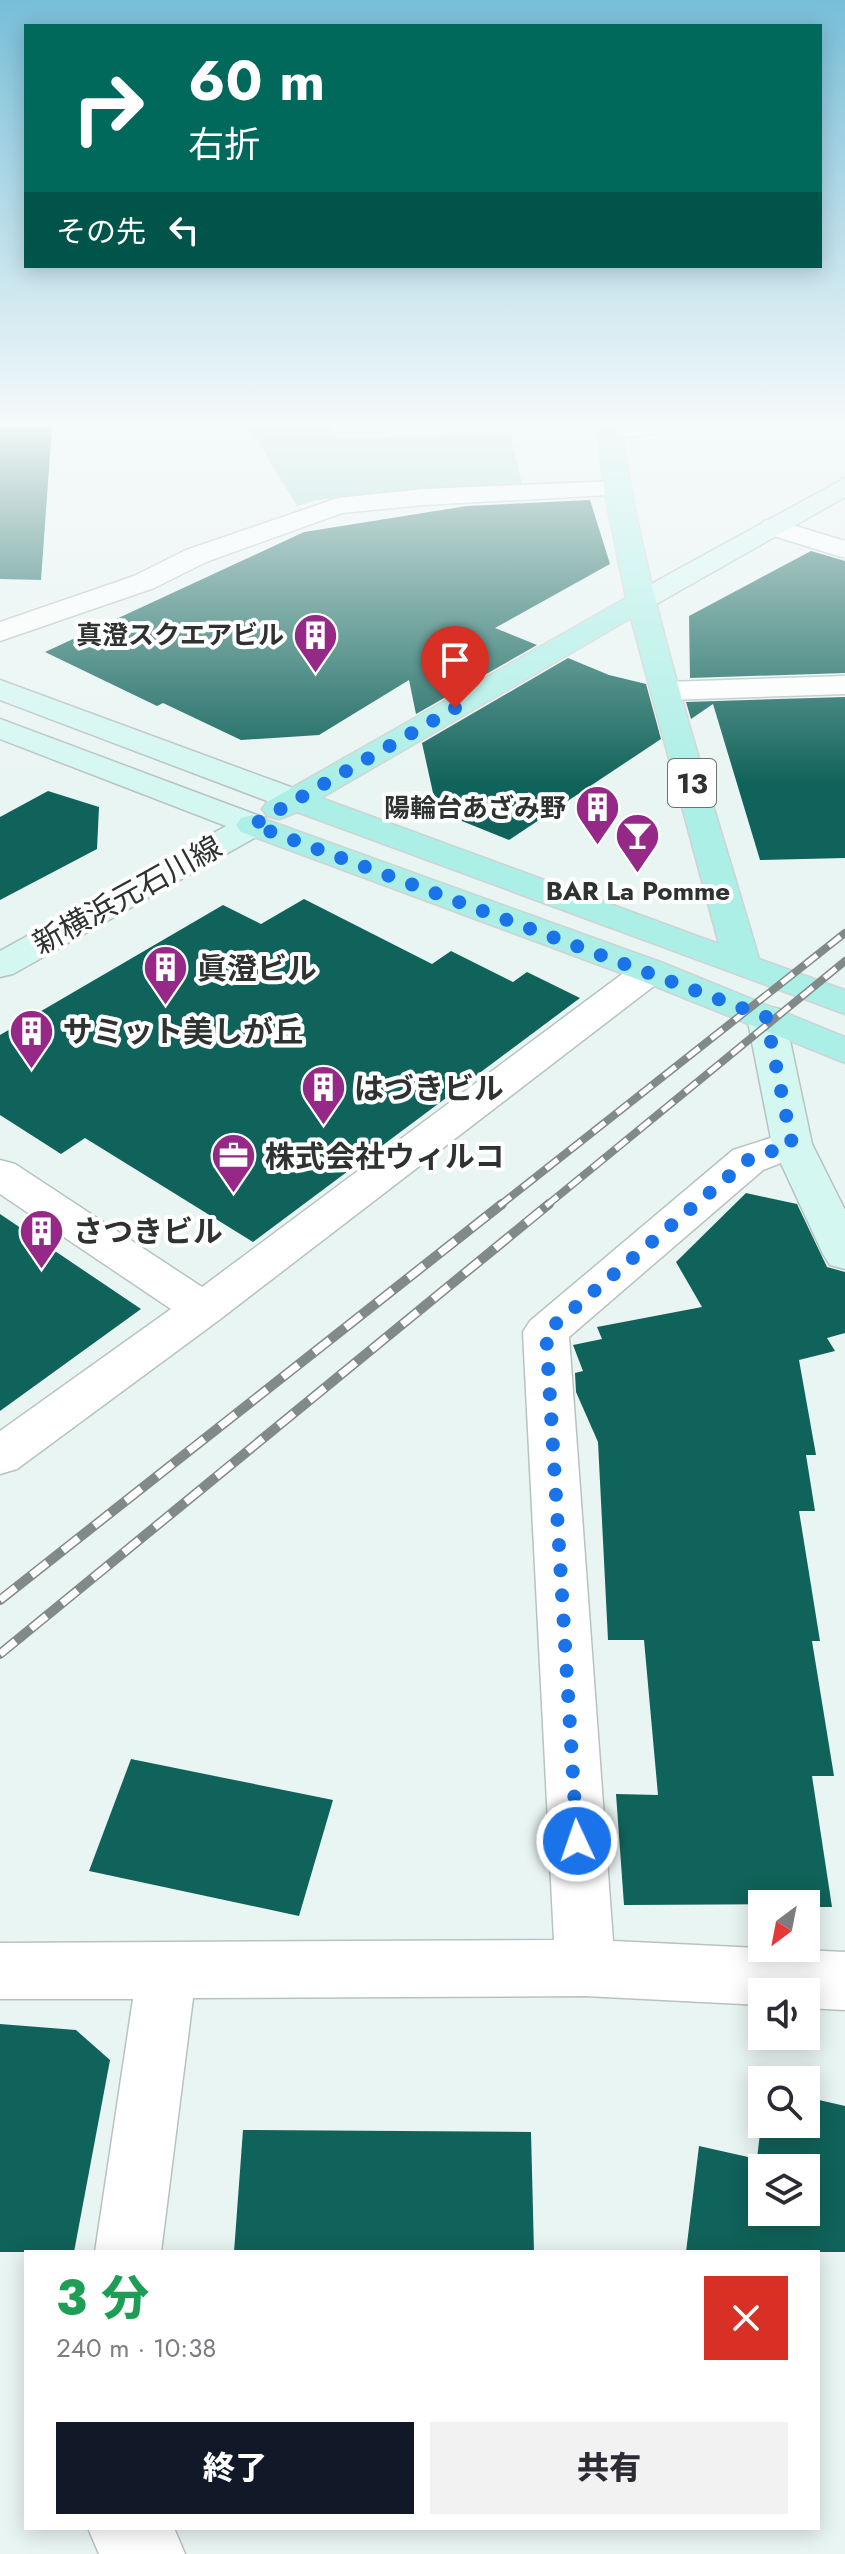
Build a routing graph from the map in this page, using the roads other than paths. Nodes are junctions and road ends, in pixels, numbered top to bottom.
1 (224, 546) edge
2 (629, 546) edge
3 (739, 546) edge
4 (641, 601) junction
5 (0, 632) edge
6 (845, 685) edge
7 (0, 689) edge
8 (667, 691) junction
9 (0, 728) edge
10 (295, 800) junction
11 (253, 825) junction
12 (0, 966) edge
13 (743, 966) junction
14 (650, 971) junction
15 (845, 1003) edge
16 (766, 1017) junction
17 (845, 1051) edge
18 (792, 1144) junction
19 (0, 1174) edge
20 (845, 1254) edge
21 (203, 1309) junction
22 (0, 1456) edge
23 (585, 1968) junction
24 (167, 1970) junction
25 (0, 1971) edge
26 (845, 1981) edge
27 (128, 2250) edge
28 (126, 2530) edge
29 (148, 2554) edge

1 - 5 street
2 - 4 main road, 13
3 - 4 street
4 - 8 main road, 13
4 - 10 main road
6 - 8 street
7 - 10 street
8 - 13 main road, 13
9 - 11 street
10 - 11 main road
10 - 13 main road
11 - 12 street, 新横浜元石川線
11 - 14 main road
13 - 15 main road
14 - 16 main road
14 - 21 street
16 - 17 main road
16 - 18 street
18 - 20 street
18 - 23 street
19 - 21 street
21 - 22 street
23 - 24 street
23 - 26 street
24 - 25 street
24 - 27 street
28 - 29 street

